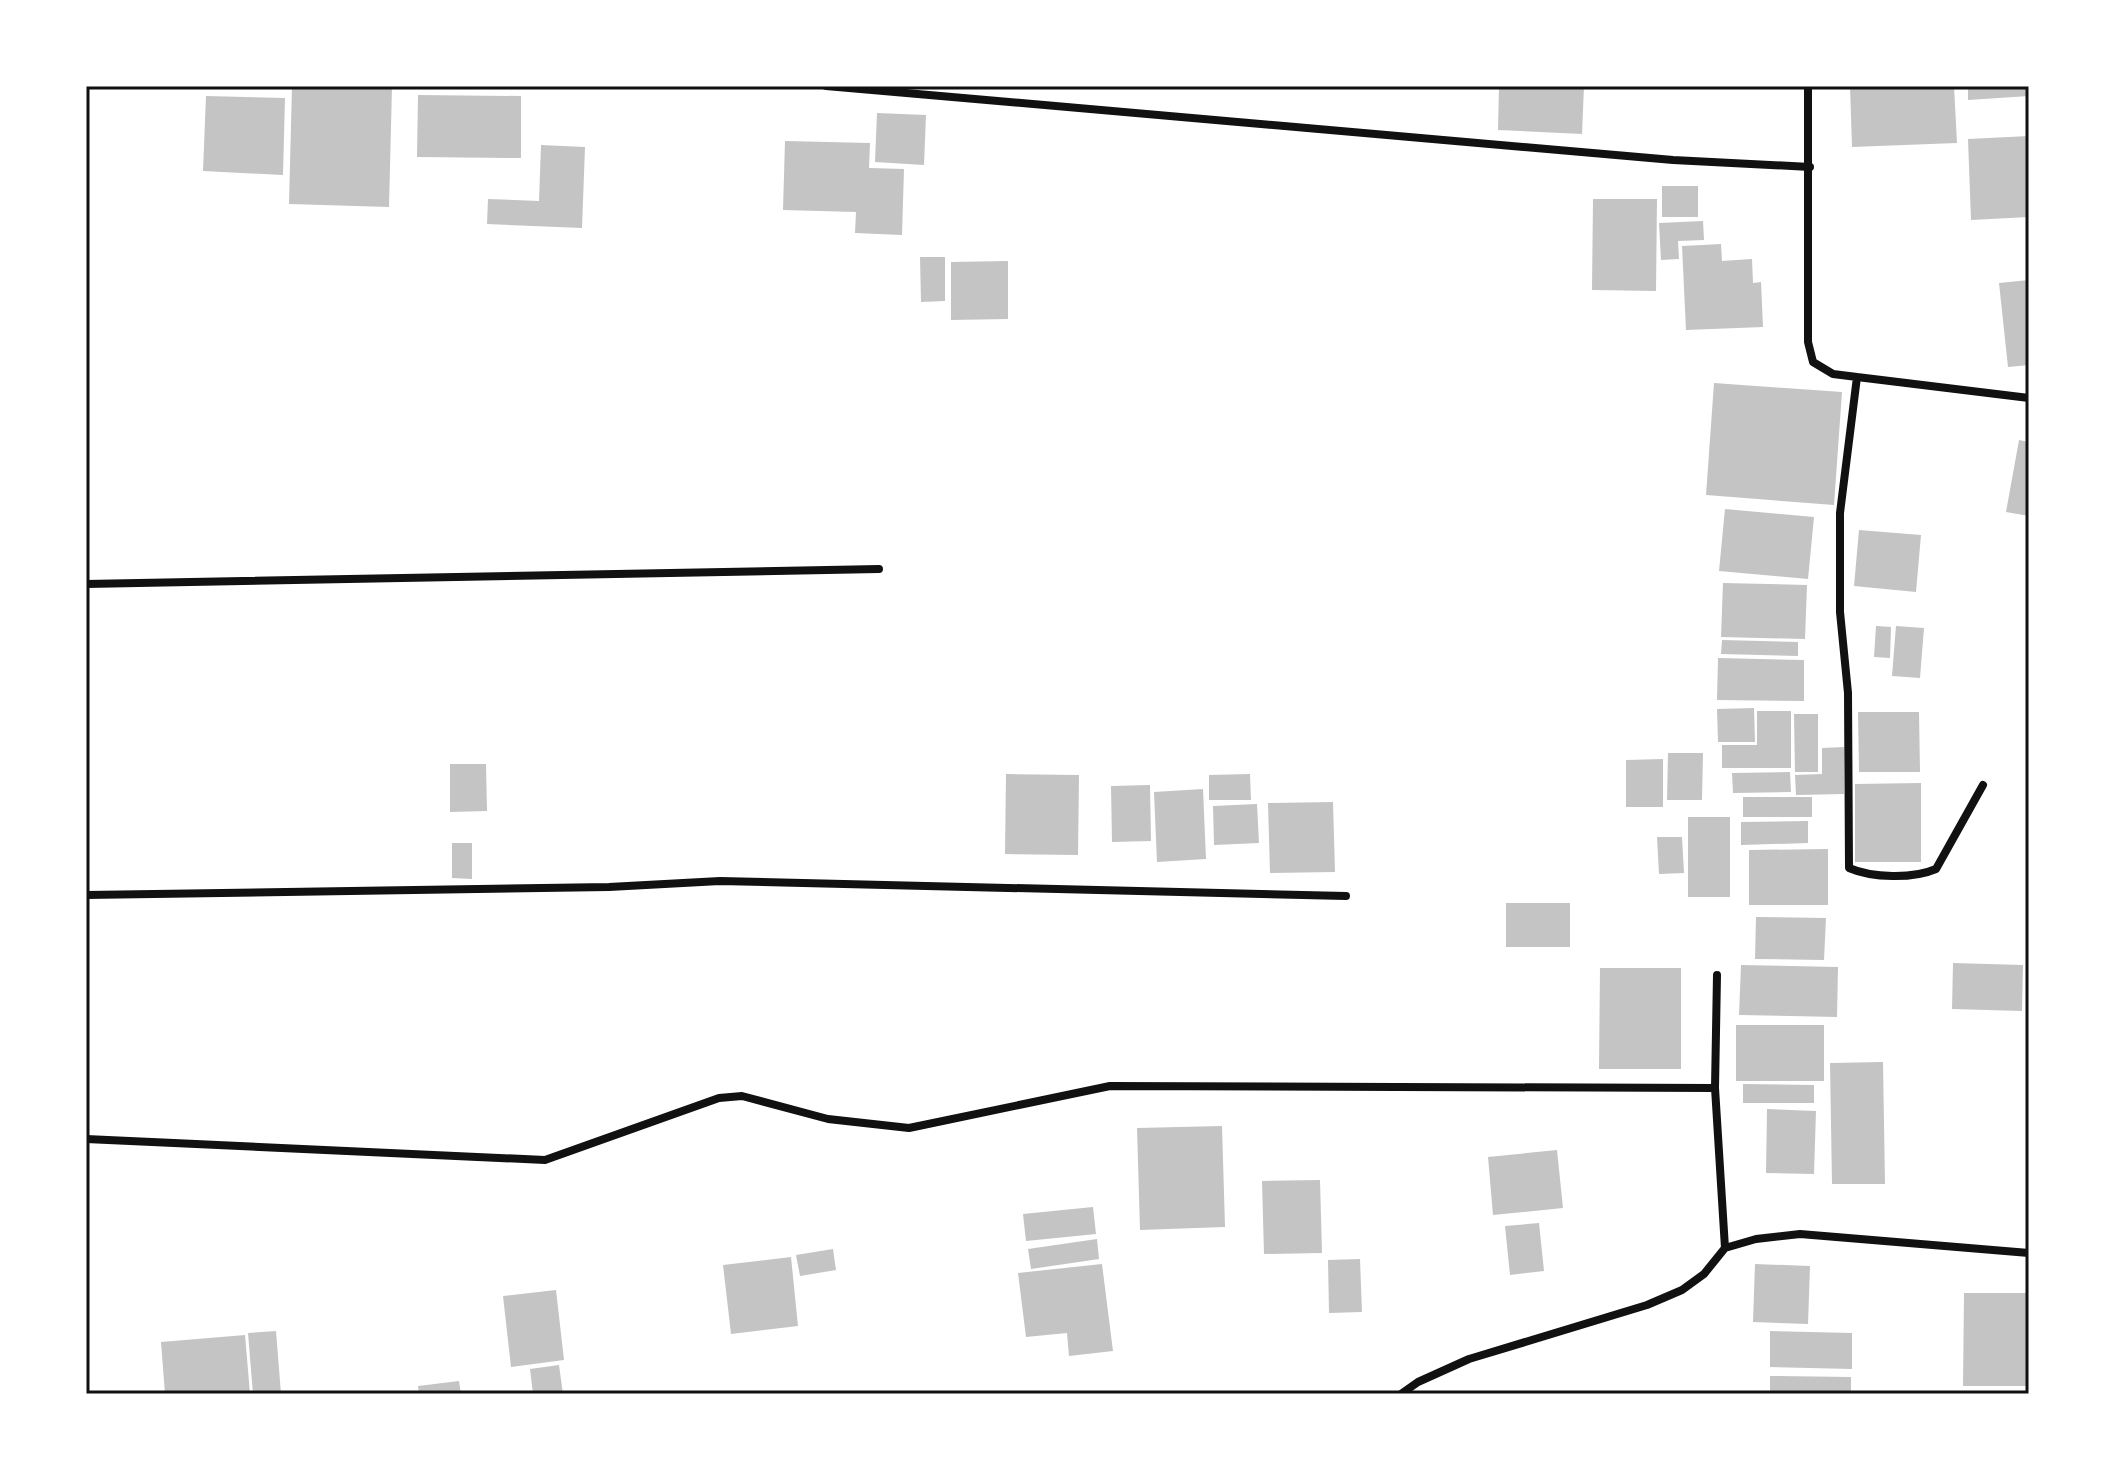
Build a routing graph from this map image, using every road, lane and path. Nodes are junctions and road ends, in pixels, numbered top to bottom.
1 (826, 86) edge
2 (1808, 86) edge
3 (1810, 167) junction
4 (1857, 377) junction
5 (2029, 398) edge
6 (879, 569) dead end
7 (86, 584) edge
8 (1983, 785) dead end
9 (86, 895) edge
10 (1346, 896) dead end
11 (1717, 975) dead end
12 (1715, 1088) junction
13 (86, 1139) edge
14 (1725, 1248) junction
15 (2029, 1253) edge
16 (1401, 1394) edge

1 - 3 street
2 - 3 street
3 - 4 street
4 - 5 street
4 - 8 street
6 - 7 street
9 - 10 street
11 - 12 street
12 - 13 street
12 - 14 street
14 - 15 street
14 - 16 street

